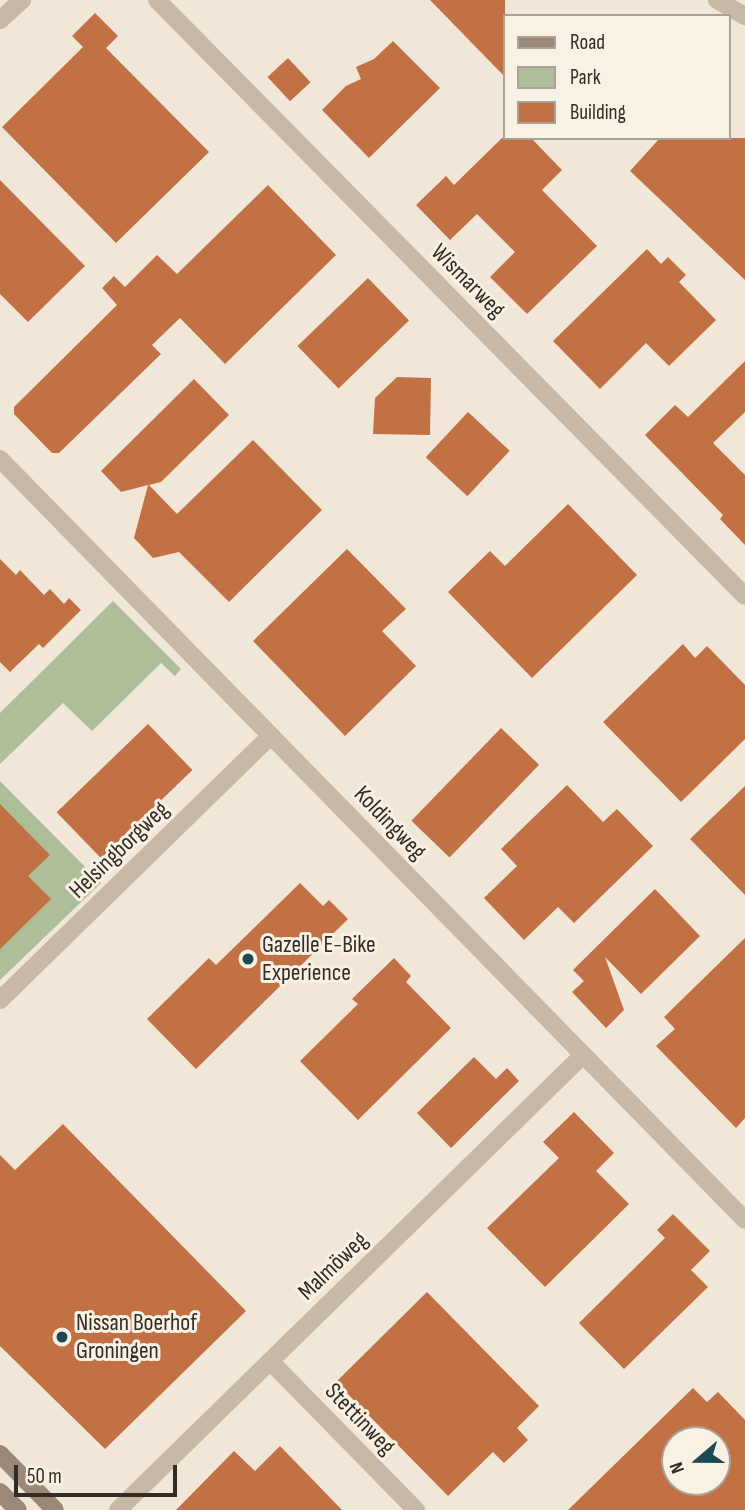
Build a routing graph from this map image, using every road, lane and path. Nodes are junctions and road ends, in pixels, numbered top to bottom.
1 (22, 0) edge
2 (157, 0) edge
3 (717, 0) edge
4 (745, 16) edge
5 (0, 20) edge
6 (0, 458) edge
7 (745, 596) edge
8 (271, 736) junction
9 (0, 1000) edge
10 (582, 1056) junction
11 (745, 1220) edge
12 (270, 1361) junction
13 (0, 1454) edge
14 (0, 1492) edge
15 (18, 1510) edge
16 (55, 1510) edge
17 (118, 1510) edge
18 (416, 1510) edge

1 - 5 street
2 - 7 street, Wismarweg
3 - 4 street
6 - 8 street, Koldingweg
8 - 9 street, Helsingborgweg
8 - 10 street, Koldingweg
10 - 11 street, Koldingweg
10 - 12 street, Malmöweg
12 - 17 street, Malmöweg
12 - 18 street, Stettinweg
13 - 16 street
14 - 15 street

